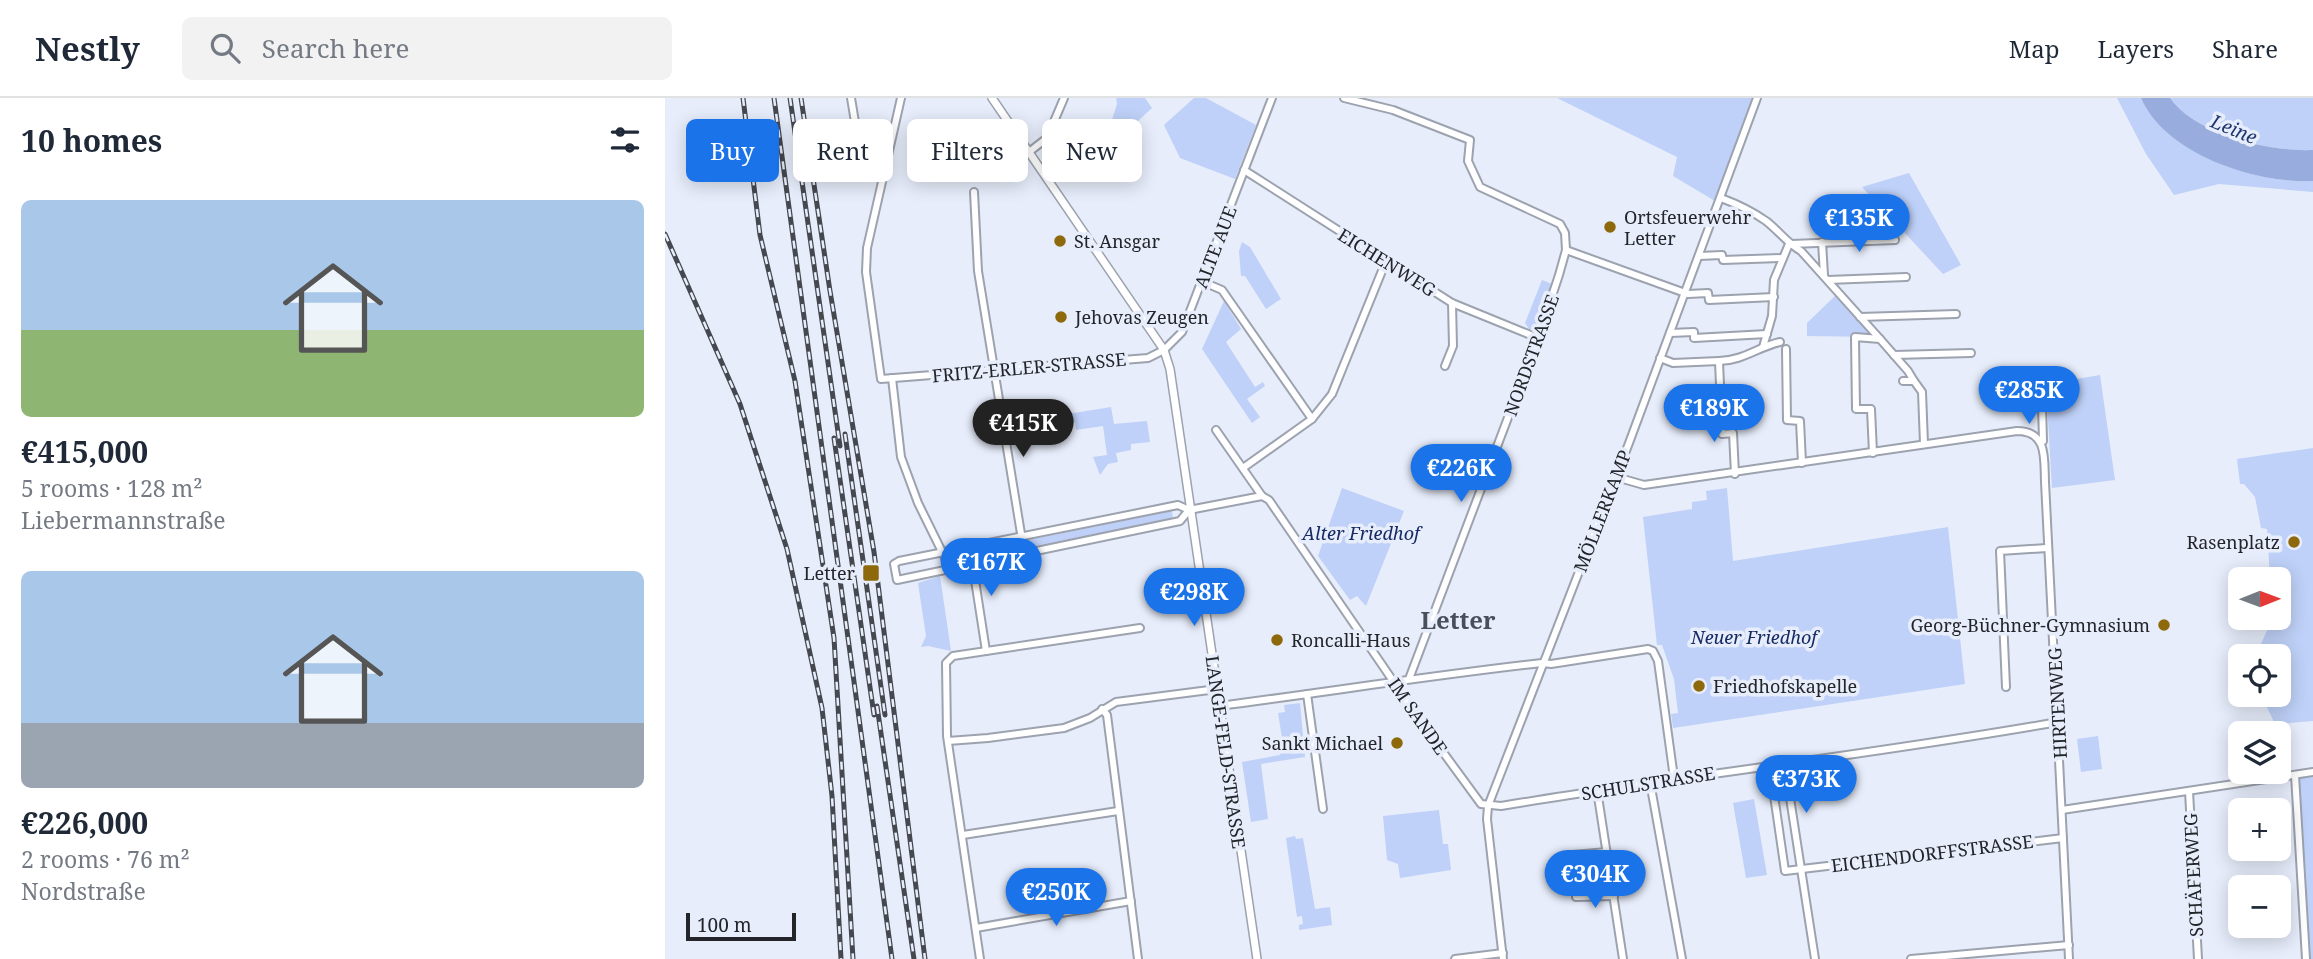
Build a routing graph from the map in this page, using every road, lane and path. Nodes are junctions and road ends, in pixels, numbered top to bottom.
1 (851, 98) edge
2 (901, 98) edge
3 (992, 98) edge
4 (1064, 98) edge
5 (1272, 98) edge
6 (1349, 98) edge
7 (1758, 98) edge
8 (854, 119) edge
9 (1029, 152) junction
10 (1244, 170) junction
11 (974, 191) dead end
12 (1721, 198) junction
13 (1895, 240) dead end
14 (1822, 242) junction
15 (1789, 244) junction
16 (1566, 250) junction
17 (1699, 256) junction
18 (1783, 258) junction
19 (1386, 261) junction
20 (1824, 276) junction
21 (1906, 277) dead end
22 (1202, 282) junction
23 (1685, 293) junction
24 (1775, 297) junction
25 (1452, 303) junction
26 (1956, 314) dead end
27 (1860, 317) junction
28 (1670, 332) junction
29 (1767, 334) junction
30 (1538, 338) junction
31 (1880, 339) junction
32 (1780, 342) dead end
33 (1763, 347) junction
34 (1786, 349) dead end
35 (1164, 350) junction
36 (1971, 353) dead end
37 (1894, 355) junction
38 (1660, 358) junction
39 (1719, 361) junction
40 (1445, 366) dead end
41 (994, 370) junction
42 (892, 378) junction
43 (1903, 381) dead end
44 (1914, 381) junction
45 (2042, 405) dead end
46 (1312, 419) junction
47 (1216, 430) dead end
48 (1924, 444) junction
49 (2043, 447) junction
50 (1873, 453) junction
51 (1801, 463) junction
52 (1243, 468) junction
53 (1735, 474) junction
54 (1616, 477) junction
55 (1262, 496) junction
56 (1189, 510) junction
57 (1021, 537) junction
58 (970, 548) junction
59 (2047, 548) junction
60 (1024, 552) junction
61 (943, 554) junction
62 (972, 563) junction
63 (950, 568) junction
64 (1140, 628) dead end
65 (986, 651) junction
66 (1542, 663) junction
67 (1409, 679) junction
68 (1395, 682) junction
69 (2006, 687) dead end
70 (1217, 688) junction
71 (1307, 694) junction
72 (1219, 706) junction
73 (1102, 709) junction
74 (2058, 722) junction
75 (948, 741) junction
76 (1785, 765) junction
77 (1770, 768) junction
78 (2313, 772) edge
79 (2295, 775) junction
80 (1674, 778) junction
81 (1650, 782) junction
82 (1597, 790) junction
83 (2189, 791) junction
84 (1488, 806) junction
85 (1323, 809) dead end
86 (2062, 810) junction
87 (1118, 811) junction
88 (963, 835) junction
89 (2063, 838) junction
90 (1607, 852) junction
91 (1572, 855) dead end
92 (1800, 869) junction
93 (1614, 896) junction
94 (1576, 897) dead end
95 (1131, 901) junction
96 (976, 928) junction
97 (2069, 945) junction
98 (1503, 956) edge
99 (980, 959) edge
100 (1138, 959) edge
101 (1257, 959) edge
102 (1455, 959) edge
103 (1623, 959) edge
104 (1682, 959) edge
105 (1815, 959) edge
106 (1911, 959) edge
107 (2069, 959) edge
108 (2197, 959) edge
109 (2306, 959) edge

1 - 8 street
2 - 42 street
3 - 9 street, LANGE-FELD-STRASSE
4 - 9 street
5 - 10 street, ALTE AUE
6 - 16 street, NORDSTRASSE
7 - 12 street, MÖLLERKAMP
9 - 35 street, LANGE-FELD-STRASSE
10 - 19 street, EICHENWEG
10 - 22 street, ALTE AUE
11 - 41 street
12 - 15 street
12 - 17 street, MÖLLERKAMP
13 - 14 street
14 - 15 street
14 - 20 street
15 - 18 street
15 - 20 street
16 - 23 street
16 - 30 street, NORDSTRASSE
17 - 18 street
17 - 23 street, MÖLLERKAMP
18 - 24 street
19 - 25 street, EICHENWEG
19 - 46 street
20 - 21 street
20 - 27 street
22 - 35 street, ALTE AUE
22 - 46 street
23 - 24 street
23 - 28 street, MÖLLERKAMP
24 - 29 street
25 - 30 street, EICHENWEG
25 - 40 street
26 - 27 street
27 - 31 street
28 - 29 street
28 - 38 street, MÖLLERKAMP
29 - 33 street
30 - 67 street, NORDSTRASSE
31 - 37 street
31 - 50 street
32 - 33 street
33 - 39 street
34 - 51 street
35 - 41 street, FRITZ-ERLER-STRASSE
35 - 56 street, LANGE-FELD-STRASSE
36 - 37 street
37 - 44 street
38 - 39 street
38 - 54 street, MÖLLERKAMP
39 - 53 street
41 - 42 street, FRITZ-ERLER-STRASSE
41 - 57 street
42 - 61 street
43 - 44 street
44 - 48 street
45 - 49 street, HIRTENWEG
46 - 52 street
47 - 52 street, IM SANDE
48 - 49 street
48 - 50 street
49 - 59 street, HIRTENWEG
50 - 51 street
51 - 53 street
52 - 55 street, IM SANDE
53 - 54 street
54 - 66 street, MÖLLERKAMP
55 - 56 street
55 - 68 street, IM SANDE
56 - 57 street
56 - 60 street
56 - 70 street, LANGE-FELD-STRASSE
57 - 58 street
57 - 60 street
58 - 61 street
58 - 62 street
59 - 69 street
59 - 74 street, HIRTENWEG
60 - 62 street
61 - 63 street
61 - 63 street
62 - 63 street
62 - 65 street
64 - 65 street
65 - 75 street
66 - 67 street
66 - 80 street
66 - 84 street, MÖLLERKAMP
67 - 68 street
68 - 71 street
68 - 84 street, IM SANDE
70 - 72 street, LANGE-FELD-STRASSE
70 - 73 street
71 - 72 street
71 - 85 street
72 - 101 street, LANGE-FELD-STRASSE
73 - 75 street
73 - 87 street
74 - 76 street, SCHULSTRASSE
74 - 86 street, HIRTENWEG
75 - 88 street
76 - 77 street, SCHULSTRASSE
76 - 92 street
77 - 80 street, SCHULSTRASSE
77 - 92 street
78 - 79 street
79 - 83 street
79 - 109 street
80 - 81 street, SCHULSTRASSE
81 - 82 street, SCHULSTRASSE
81 - 104 street
82 - 84 street, SCHULSTRASSE
82 - 90 street
83 - 86 street
83 - 108 street, SCHÄFERWEG
84 - 98 street
86 - 89 street, HIRTENWEG
87 - 88 street
87 - 95 street
88 - 96 street
89 - 92 street, EICHENDORFFSTRASSE
89 - 97 street, HIRTENWEG
90 - 91 street
90 - 93 street
92 - 105 street
93 - 94 street
93 - 103 street
95 - 96 street
95 - 100 street
96 - 99 street
97 - 106 street
97 - 107 street, HIRTENWEG
98 - 102 street

